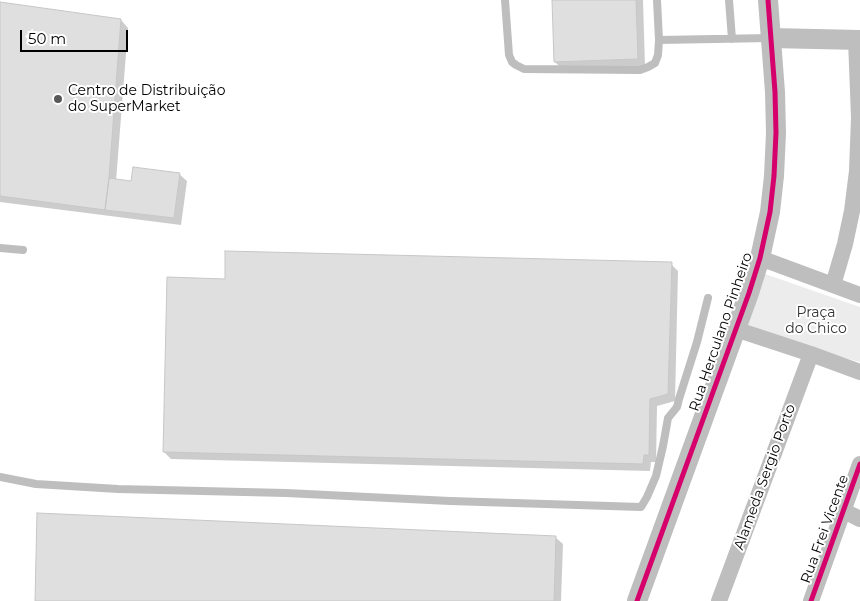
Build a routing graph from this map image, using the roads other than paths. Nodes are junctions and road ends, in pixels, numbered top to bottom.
1 (505, 0) edge
2 (658, 0) edge
3 (730, 0) edge
4 (768, 0) edge
5 (771, 38) junction
6 (732, 39) junction
7 (659, 40) junction
8 (858, 40) edge
9 (0, 248) edge
10 (23, 250) dead end
11 (760, 258) junction
12 (833, 285) junction
13 (860, 295) edge
14 (708, 298) dead end
15 (735, 329) junction
16 (810, 354) junction
17 (860, 372) edge
18 (860, 464) edge
19 (0, 477) edge
20 (844, 512) junction
21 (860, 519) edge
22 (636, 601) edge
23 (719, 601) edge
24 (812, 601) edge

1 - 7 lane
2 - 7 lane
3 - 6 lane
4 - 5 street, Rua Herculano Pinheiro
5 - 6 lane
5 - 8 street
5 - 11 street, Rua Herculano Pinheiro
6 - 7 lane
8 - 12 street
9 - 10 lane
11 - 12 street
11 - 15 street, Rua Herculano Pinheiro
12 - 13 street
14 - 19 lane
15 - 16 street
15 - 22 street, Rua Herculano Pinheiro
16 - 17 street
16 - 23 street, Alameda Sergio Porto
18 - 20 street, Rua Frei Vicente
20 - 21 street
20 - 24 street, Rua Frei Vicente

